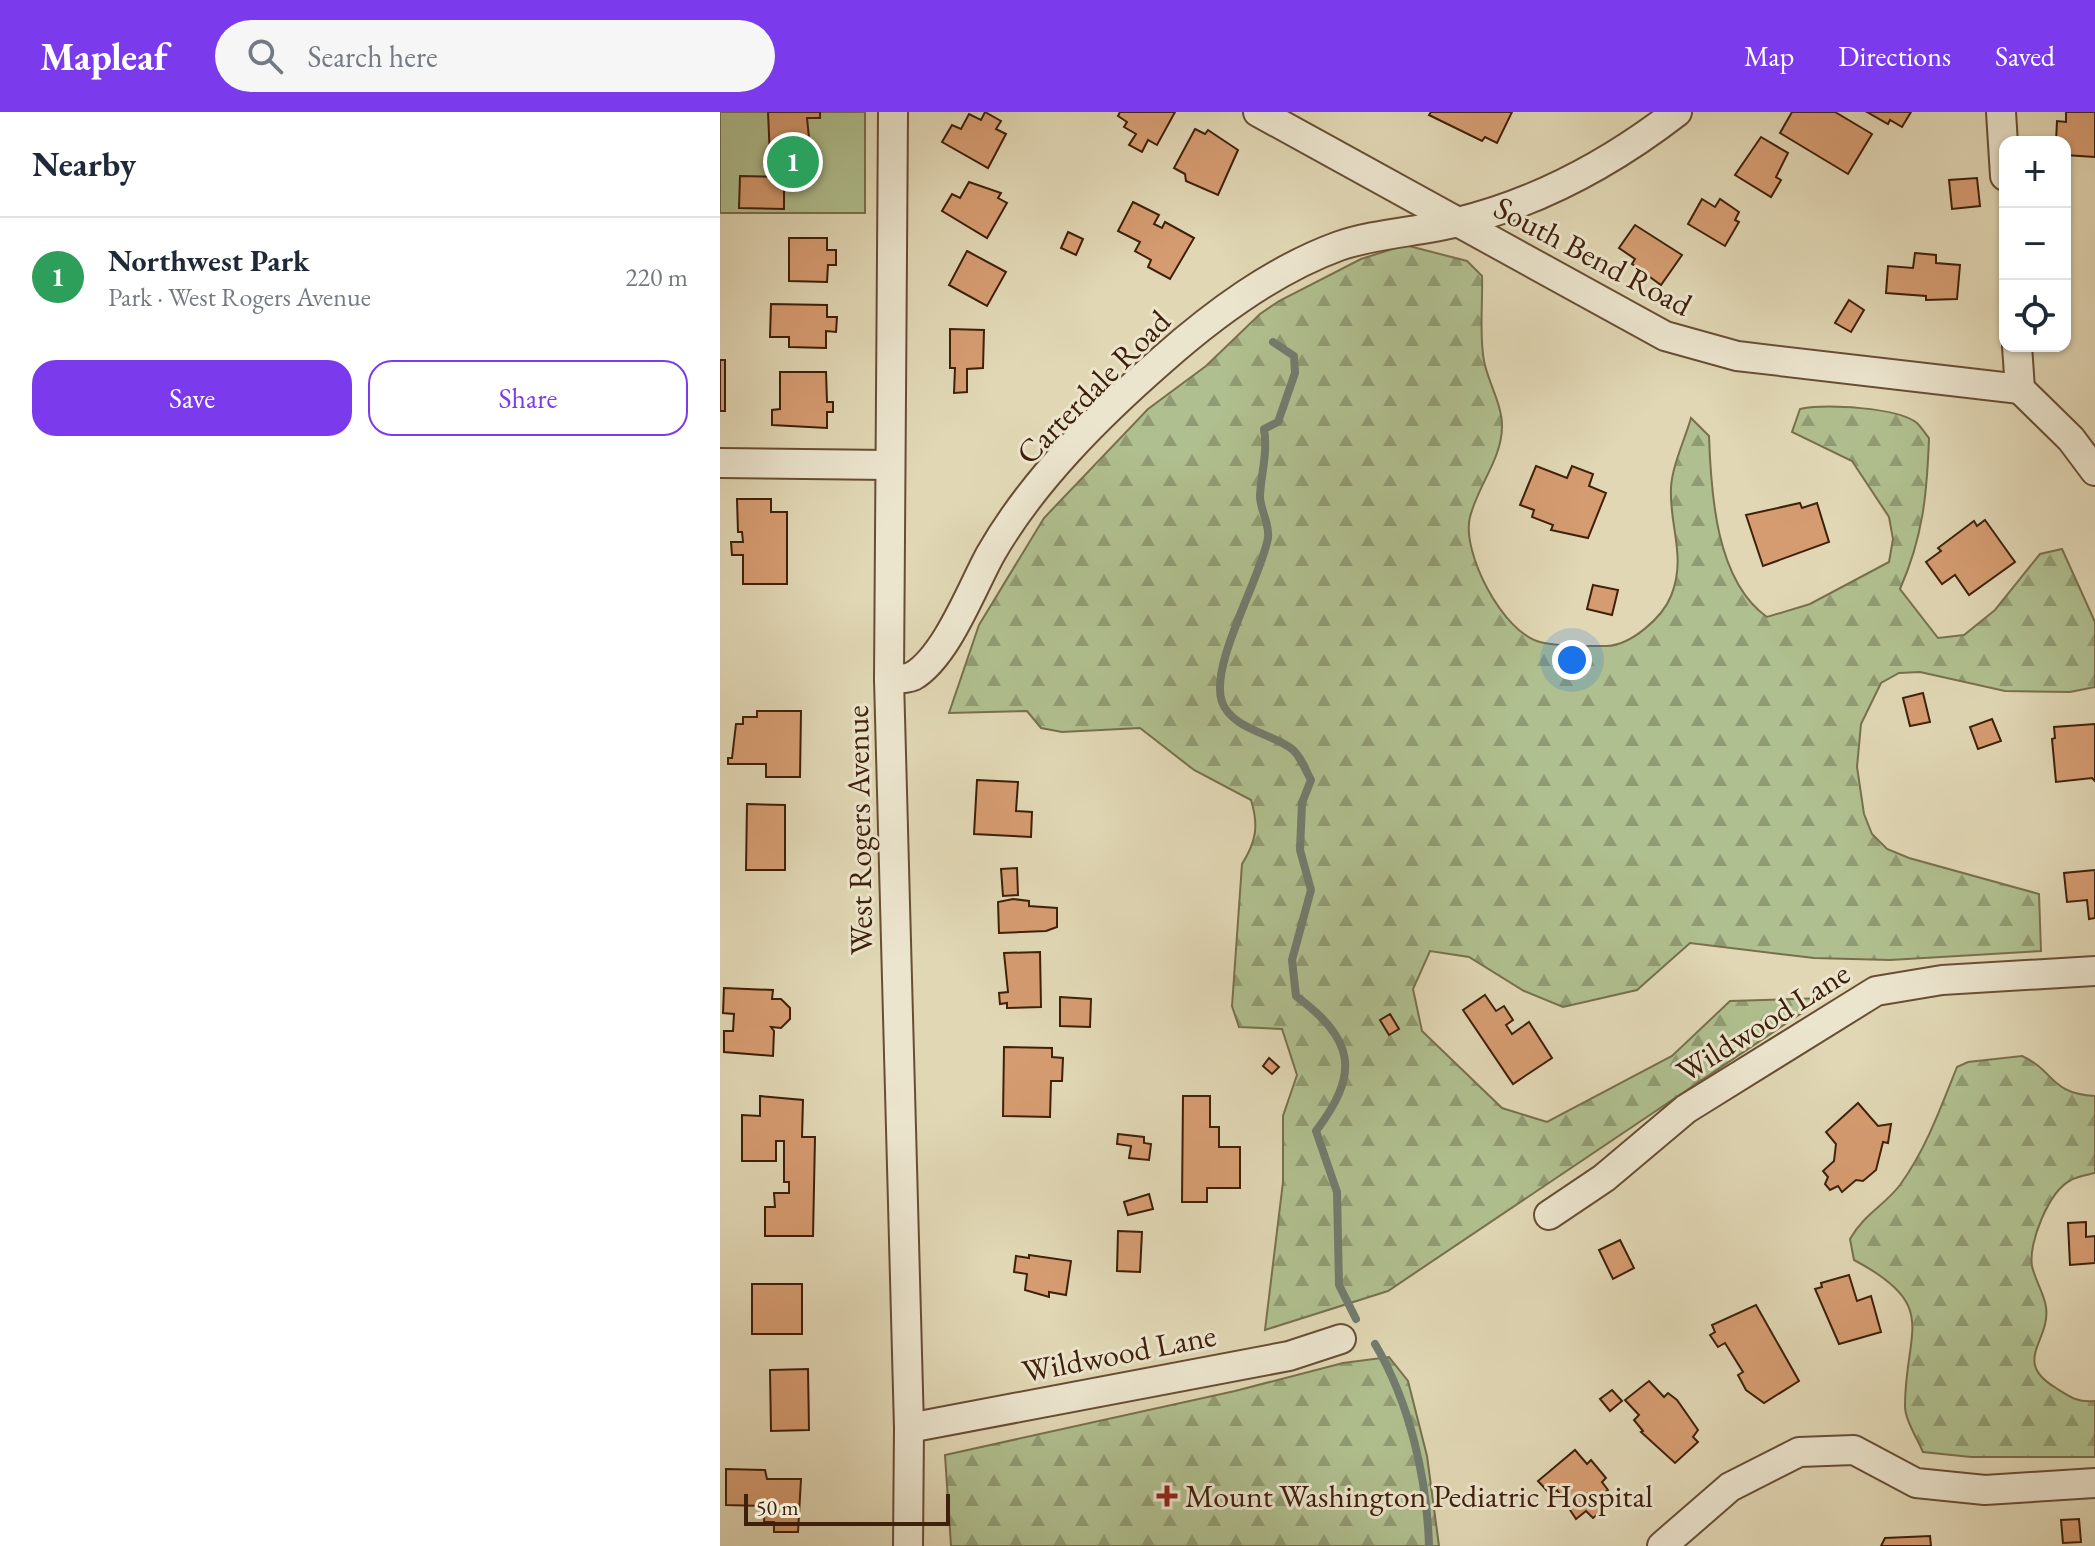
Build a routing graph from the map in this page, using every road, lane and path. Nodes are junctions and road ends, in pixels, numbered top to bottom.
1 (893, 112) edge
2 (1258, 112) edge
3 (1677, 112) edge
4 (2001, 112) edge
5 (2002, 136) edge
6 (1457, 222) junction
7 (2017, 352) edge
8 (2020, 389) junction
9 (720, 463) edge
10 (889, 465) junction
11 (2095, 471) edge
12 (889, 679) junction
13 (2095, 971) edge
14 (1549, 1215) dead end
15 (1341, 1339) dead end
16 (909, 1428) junction
17 (2095, 1483) edge
18 (908, 1546) edge
19 (1662, 1546) edge

1 - 10 street, West Rogers Avenue
2 - 6 street, South Bend Road
3 - 6 street, Carterdale Road
4 - 5 street
6 - 8 street, South Bend Road
6 - 12 street, Carterdale Road
7 - 8 street
8 - 11 street
9 - 10 street
10 - 12 street, West Rogers Avenue
12 - 16 street, West Rogers Avenue
13 - 14 street, Wildwood Lane
15 - 16 street, Wildwood Lane
16 - 18 street, West Rogers Avenue
17 - 19 street

